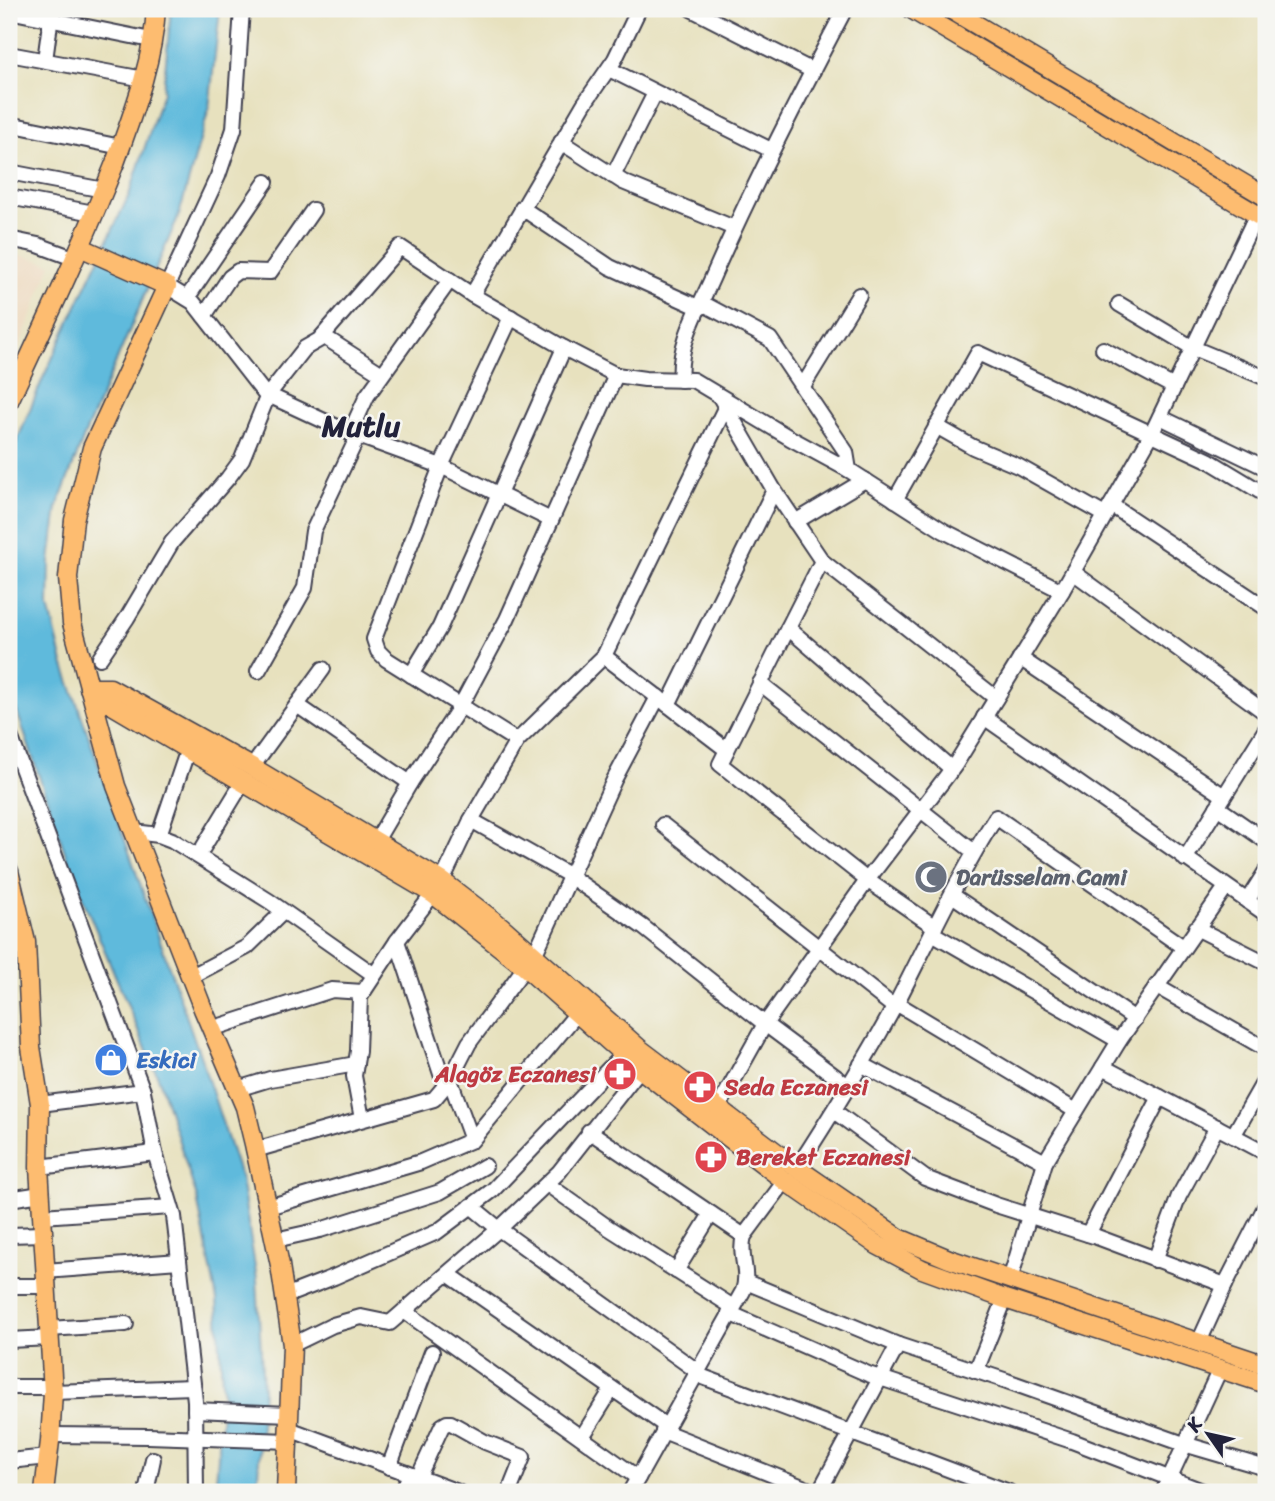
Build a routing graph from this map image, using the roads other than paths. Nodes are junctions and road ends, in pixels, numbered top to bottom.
1 (156, 9) edge
2 (243, 9) edge
3 (639, 9) edge
4 (691, 9) edge
5 (845, 9) edge
6 (911, 9) edge
7 (950, 9) edge
8 (9, 12) edge
9 (51, 14) edge
10 (151, 40) junction
11 (9, 54) edge
12 (44, 60) junction
13 (608, 69) junction
14 (813, 71) junction
15 (144, 79) junction
16 (655, 93) junction
17 (9, 124) edge
18 (561, 142) junction
19 (121, 147) junction
20 (771, 150) junction
21 (9, 172) edge
22 (613, 176) junction
23 (266, 183) dead end
24 (104, 190) junction
25 (9, 197) edge
26 (1266, 197) edge
27 (522, 208) junction
28 (313, 210) dead end
29 (94, 213) junction
30 (1262, 217) edge
31 (734, 228) junction
32 (9, 239) edge
33 (82, 252) junction
34 (450, 280) junction
35 (162, 282) junction
36 (472, 295) junction
37 (859, 295) dead end
38 (187, 298) junction
39 (1119, 304) dead end
40 (701, 305) junction
41 (204, 316) junction
42 (511, 317) junction
43 (323, 336) junction
44 (564, 348) junction
45 (1193, 348) junction
46 (1103, 349) dead end
47 (382, 374) junction
48 (616, 375) junction
49 (1266, 378) edge
50 (681, 380) junction
51 (803, 386) junction
52 (1174, 387) junction
53 (268, 395) junction
54 (722, 400) junction
55 (9, 401) edge
56 (1160, 417) junction
57 (936, 426) junction
58 (354, 434) junction
59 (1151, 435) junction
60 (441, 466) junction
61 (1266, 468) edge
62 (849, 470) junction
63 (864, 480) junction
64 (774, 490) junction
65 (497, 494) junction
66 (1266, 495) edge
67 (895, 500) junction
68 (1108, 510) junction
69 (551, 520) junction
70 (795, 522) junction
71 (822, 561) junction
72 (1073, 572) junction
73 (1062, 590) junction
74 (1266, 608) edge
75 (788, 628) junction
76 (604, 656) junction
77 (100, 658) dead end
78 (1020, 658) junction
79 (323, 669) dead end
80 (258, 671) dead end
81 (411, 675) junction
82 (760, 683) junction
83 (91, 695) junction
84 (996, 698) junction
85 (663, 701) junction
86 (297, 705) junction
87 (460, 706) junction
88 (1266, 713) edge
89 (984, 717) junction
90 (1266, 729) edge
91 (9, 733) edge
92 (517, 741) junction
93 (188, 749) junction
94 (727, 750) junction
95 (952, 769) junction
96 (247, 775) junction
97 (410, 783) junction
98 (1221, 801) junction
99 (920, 811) junction
100 (471, 820) junction
101 (663, 825) dead end
102 (134, 832) junction
103 (159, 835) junction
104 (376, 841) junction
105 (1266, 841) edge
106 (974, 852) junction
107 (198, 856) junction
108 (1185, 859) junction
109 (1266, 871) edge
110 (9, 872) edge
111 (571, 877) junction
112 (867, 880) junction
113 (437, 887) junction
114 (1226, 887) junction
115 (952, 895) junction
116 (1247, 901) junction
117 (283, 912) junction
118 (1266, 914) edge
119 (1196, 928) junction
120 (934, 930) junction
121 (397, 941) junction
122 (17, 943) edge
123 (820, 947) junction
124 (1183, 947) junction
125 (530, 961) junction
126 (1266, 963) edge
127 (373, 974) junction
128 (190, 976) junction
129 (1156, 986) junction
130 (363, 992) junction
131 (895, 1005) junction
132 (578, 1012) junction
133 (1135, 1018) junction
134 (765, 1024) junction
135 (211, 1029) junction
136 (1119, 1041) junction
137 (1266, 1049) edge
138 (622, 1055) junction
139 (356, 1064) junction
140 (861, 1064) junction
141 (1103, 1068) junction
142 (640, 1069) junction
143 (1266, 1078) edge
144 (448, 1083) junction
145 (848, 1086) junction
146 (237, 1089) junction
147 (144, 1091) junction
148 (1160, 1097) junction
149 (40, 1104) junction
150 (718, 1108) junction
151 (834, 1111) junction
152 (1076, 1111) junction
153 (362, 1119) junction
154 (1217, 1127) junction
155 (589, 1132) junction
156 (1233, 1136) junction
157 (472, 1140) junction
158 (256, 1150) junction
159 (155, 1153) junction
160 (1266, 1153) edge
161 (1045, 1162) junction
162 (485, 1166) dead end
163 (39, 1167) junction
164 (791, 1174) junction
165 (547, 1184) junction
166 (41, 1194) junction
167 (9, 1199) edge
168 (1266, 1205) edge
169 (471, 1206) junction
170 (171, 1207) junction
171 (268, 1207) junction
172 (711, 1214) junction
173 (1027, 1215) junction
174 (42, 1216) junction
175 (499, 1229) junction
176 (43, 1234) junction
177 (1088, 1234) junction
178 (9, 1235) edge
179 (744, 1236) junction
180 (275, 1240) junction
181 (1155, 1260) junction
182 (179, 1261) junction
183 (676, 1270) junction
184 (448, 1274) junction
185 (46, 1279) junction
186 (1010, 1280) junction
187 (746, 1282) junction
188 (1225, 1285) junction
189 (9, 1286) edge
190 (285, 1296) junction
191 (1005, 1299) junction
192 (731, 1310) junction
193 (404, 1311) junction
194 (126, 1324) dead end
195 (49, 1333) junction
196 (9, 1340) edge
197 (1199, 1342) junction
198 (292, 1345) junction
199 (898, 1345) junction
200 (432, 1352) dead end
201 (1266, 1364) edge
202 (1220, 1369) junction
203 (976, 1371) junction
204 (696, 1373) junction
205 (882, 1378) junction
206 (1266, 1384) edge
207 (9, 1387) edge
208 (194, 1387) junction
209 (53, 1389) junction
210 (612, 1389) junction
211 (195, 1410) junction
212 (289, 1428) junction
213 (664, 1429) junction
214 (851, 1433) junction
215 (51, 1435) junction
216 (582, 1437) junction
217 (196, 1438) junction
218 (1184, 1444) junction
219 (48, 1457) junction
220 (153, 1459) dead end
221 (9, 1461) edge
222 (389, 1467) junction
223 (1266, 1468) edge
224 (414, 1477) junction
225 (638, 1478) junction
226 (1170, 1478) junction
227 (44, 1492) edge
228 (146, 1492) edge
229 (196, 1492) edge
230 (286, 1492) edge
231 (402, 1492) edge
232 (458, 1492) edge
233 (509, 1492) edge
234 (630, 1492) edge
235 (817, 1492) edge
236 (1009, 1492) edge
237 (1163, 1492) edge
238 (1205, 1492) edge

1 - 10 main road
2 - 35 street
3 - 13 street
4 - 14 street
5 - 14 street
6 - 30 main road
7 - 26 main road
8 - 9 street
9 - 10 street
9 - 12 street
10 - 15 main road
11 - 12 street
12 - 15 street
13 - 16 street
13 - 18 street
14 - 20 street
15 - 19 main road
16 - 20 street
16 - 22 street
17 - 19 street
18 - 22 street
18 - 27 street
19 - 24 main road
20 - 31 street
21 - 24 street
22 - 31 street
23 - 38 street
24 - 29 main road
25 - 29 street
27 - 36 street
27 - 40 street
28 - 41 street
29 - 33 main road
30 - 45 street
31 - 40 street
32 - 33 street
33 - 35 main road
33 - 55 main road
34 - 36 street
34 - 43 street
34 - 47 street
35 - 38 street
35 - 83 main road
36 - 42 street
37 - 51 street
38 - 41 street
39 - 45 street
40 - 50 street
40 - 51 street
41 - 53 street
42 - 44 street
42 - 60 street
43 - 47 street
43 - 53 street
44 - 48 street
44 - 65 street
45 - 49 street
45 - 52 street
46 - 52 street
47 - 58 street
48 - 50 street
48 - 69 street
50 - 54 street
51 - 62 street
52 - 56 street
53 - 58 street
53 - 77 street
54 - 62 street
54 - 64 street
54 - 76 street
56 - 59 street
56 - 61 street
57 - 59 street
57 - 67 street
57 - 68 street
58 - 60 street
58 - 80 street
59 - 66 street
59 - 68 street
60 - 65 street
60 - 81 street
62 - 63 street
63 - 67 street
63 - 70 street
64 - 70 street
64 - 85 street
65 - 69 street
65 - 81 street
67 - 73 street
68 - 72 street
68 - 74 street
69 - 87 street
70 - 71 street
71 - 75 street
71 - 84 street
72 - 73 street
72 - 88 street
73 - 78 street
75 - 82 street
75 - 95 street
76 - 85 street
76 - 92 street
78 - 84 street
78 - 98 street
79 - 86 street
81 - 87 street
82 - 94 street
82 - 99 street
83 - 93 main road
83 - 96 main road
83 - 102 main road
84 - 89 street
85 - 94 street
85 - 111 street
86 - 96 street
86 - 97 street
87 - 92 street
87 - 97 street
89 - 95 street
89 - 108 street
90 - 98 street
91 - 147 street
92 - 100 street
93 - 96 main road
93 - 103 street
94 - 112 street
95 - 99 street
96 - 104 main road
96 - 107 street
96 - 113 main road
97 - 104 street
98 - 105 street
98 - 108 street
99 - 106 street
99 - 112 street
100 - 111 street
100 - 113 street
101 - 123 street
102 - 103 street
102 - 128 main road
103 - 107 street
104 - 113 main road
106 - 115 street
106 - 124 street
107 - 117 street
108 - 114 street
109 - 116 street
110 - 122 main road
111 - 125 street
111 - 134 street
112 - 120 street
112 - 123 street
113 - 121 street
113 - 125 main road
114 - 116 street
114 - 119 street
115 - 120 street
115 - 133 street
116 - 118 street
117 - 127 street
117 - 128 street
119 - 124 street
119 - 126 street
120 - 131 street
120 - 136 street
121 - 127 street
121 - 144 street
122 - 149 main road
123 - 131 street
123 - 134 street
124 - 129 street
125 - 132 main road
125 - 144 street
125 - 150 main road
127 - 130 street
128 - 135 main road
129 - 133 street
129 - 137 street
130 - 135 street
130 - 139 street
131 - 140 street
131 - 152 street
132 - 138 main road
132 - 157 street
133 - 136 street
134 - 145 street
134 - 150 street
135 - 146 main road
136 - 141 street
138 - 142 main road
138 - 169 street
139 - 146 street
139 - 153 street
140 - 145 street
140 - 161 street
141 - 148 street
141 - 152 street
142 - 155 street
142 - 164 main road
143 - 156 street
144 - 153 street
144 - 157 street
145 - 151 street
146 - 158 main road
147 - 149 street
147 - 159 street
148 - 154 street
148 - 177 street
149 - 163 main road
150 - 164 main road
151 - 164 street
151 - 173 street
152 - 161 street
153 - 158 street
154 - 156 street
154 - 181 street
155 - 165 street
155 - 172 street
156 - 160 street
157 - 171 street
158 - 171 main road
159 - 163 street
159 - 170 street
161 - 173 street
162 - 180 street
163 - 166 main road
164 - 179 street
164 - 186 main road
164 - 191 main road
165 - 175 street
165 - 183 street
166 - 167 street
166 - 174 main road
168 - 188 street
169 - 175 street
169 - 190 street
170 - 174 street
170 - 182 street
171 - 180 main road
172 - 179 street
172 - 183 street
173 - 177 street
173 - 186 street
174 - 176 main road
175 - 184 street
175 - 204 street
176 - 178 street
176 - 185 main road
177 - 181 street
179 - 187 street
180 - 190 main road
181 - 188 street
182 - 185 street
182 - 208 street
183 - 192 street
184 - 193 street
184 - 210 street
185 - 189 street
185 - 195 main road
186 - 197 main road
187 - 192 street
187 - 199 street
188 - 197 street
190 - 198 main road
191 - 202 main road
191 - 203 street
192 - 204 street
192 - 205 street
193 - 198 street
193 - 216 street
194 - 195 street
195 - 196 street
195 - 209 main road
197 - 201 main road
198 - 212 main road
199 - 203 street
199 - 205 street
200 - 222 street
202 - 206 main road
202 - 218 street
203 - 218 street
204 - 213 street
204 - 214 street
205 - 214 street
205 - 226 street
207 - 209 street
208 - 209 street
208 - 211 street
209 - 215 main road
210 - 213 street
210 - 216 street
211 - 212 street
211 - 217 street
212 - 217 street
212 - 222 street
212 - 230 main road
213 - 225 street
213 - 235 street
214 - 235 street
214 - 236 street
215 - 217 street
215 - 219 main road
216 - 225 street
217 - 229 street
218 - 223 street
218 - 226 street
219 - 221 street
219 - 227 main road
220 - 228 street
222 - 224 street
224 - 231 street
224 - 232 street
224 - 233 street
225 - 234 street
226 - 237 street
226 - 238 street

